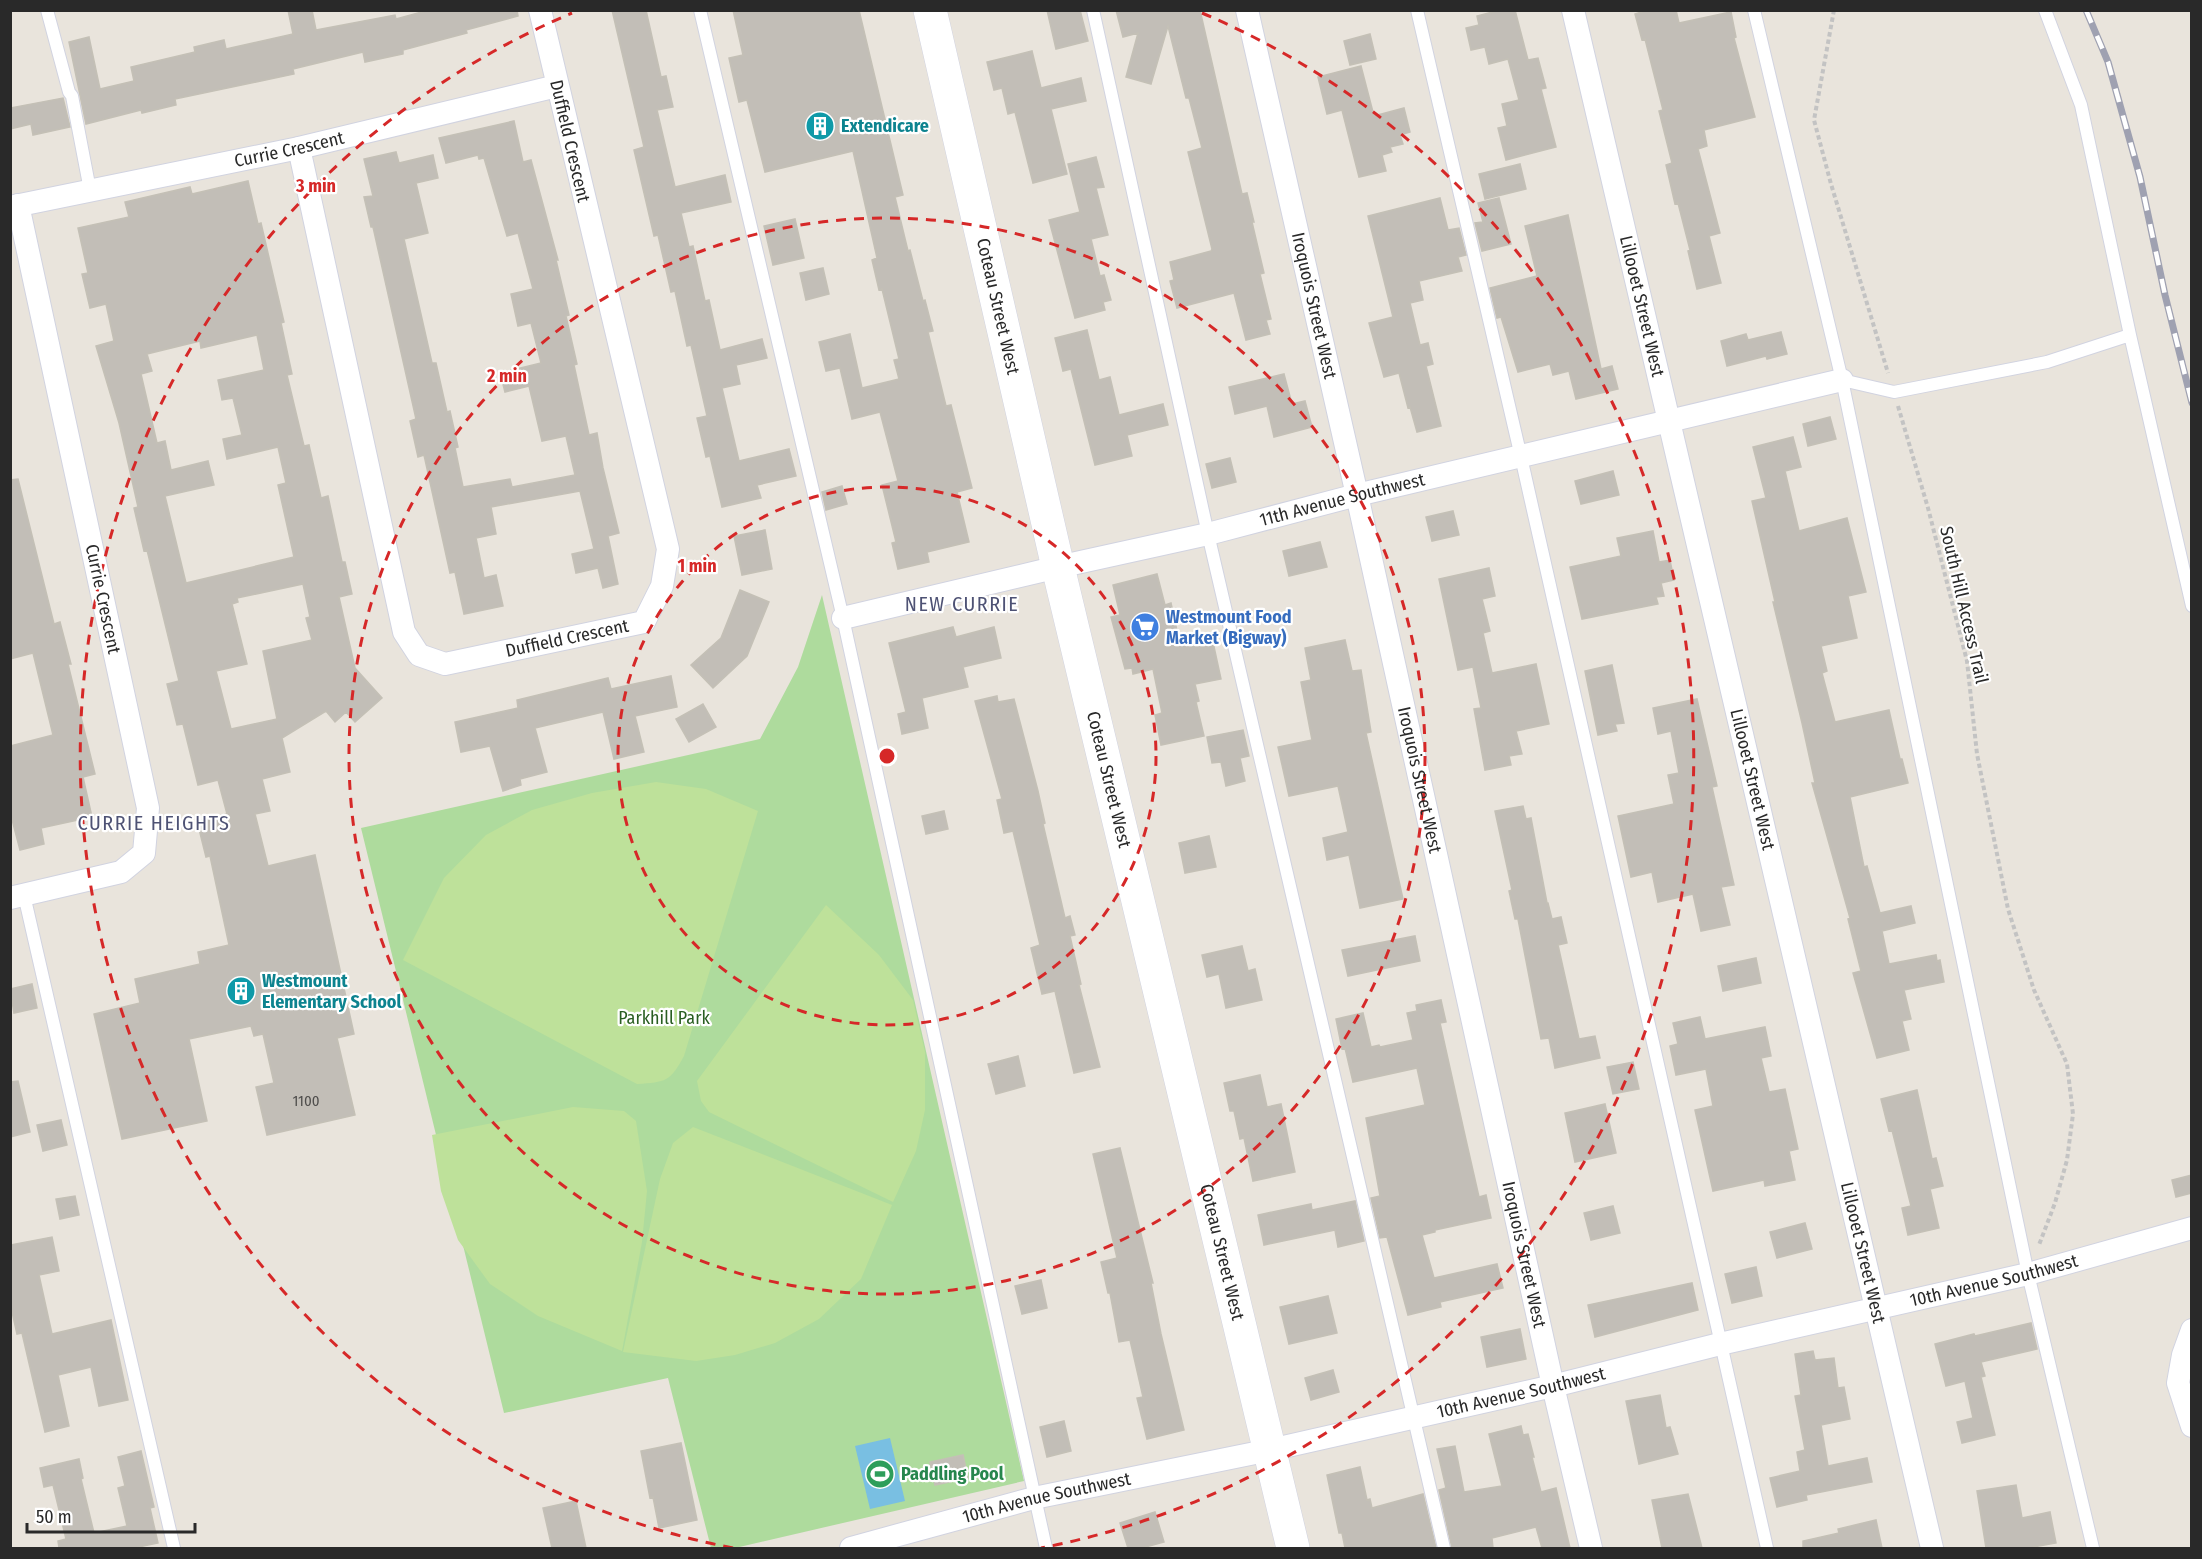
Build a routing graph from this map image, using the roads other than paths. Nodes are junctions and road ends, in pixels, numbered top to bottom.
1 (47, 10) edge
2 (540, 10) edge
3 (700, 10) edge
4 (930, 10) edge
5 (1093, 10) edge
6 (1247, 10) edge
7 (1417, 10) edge
8 (1573, 10) edge
9 (1754, 10) edge
10 (2045, 10) edge
11 (557, 86) junction
12 (299, 148) junction
13 (90, 190) junction
14 (14, 206) edge
15 (2130, 335) junction
16 (1842, 380) junction
17 (1670, 420) junction
18 (1521, 457) junction
19 (1357, 495) junction
20 (1208, 534) junction
21 (1058, 567) junction
22 (2192, 606) edge
23 (843, 618) junction
24 (17, 897) edge
25 (2192, 1228) edge
26 (2028, 1274) junction
27 (1875, 1309) junction
28 (2192, 1330) edge
29 (1720, 1344) junction
30 (1553, 1386) junction
31 (1415, 1417) junction
32 (2192, 1426) edge
33 (1270, 1450) junction
34 (1034, 1498) junction
35 (174, 1548) edge
36 (851, 1548) edge
37 (1046, 1548) edge
38 (1293, 1548) edge
39 (1444, 1548) edge
40 (1591, 1548) edge
41 (1767, 1548) edge
42 (1932, 1548) edge
43 (2093, 1548) edge

1 - 13 lane
2 - 11 street, Duffield Crescent
3 - 23 lane
4 - 21 street, Coteau Street West
5 - 20 lane
6 - 19 street, Iroquois Street West
7 - 18 lane
8 - 17 street, Lillooet Street West
9 - 16 lane
10 - 15 lane
11 - 12 street, Currie Crescent
11 - 12 street, Duffield Crescent
12 - 13 street, Currie Crescent
13 - 14 street, Currie Crescent
14 - 24 street, Currie Crescent
15 - 16 lane
15 - 22 lane
16 - 17 street, 11th Avenue Southwest
16 - 26 lane
17 - 18 street, 11th Avenue Southwest
17 - 27 street, Lillooet Street West
18 - 19 street, 11th Avenue Southwest
18 - 29 lane
19 - 20 street, 11th Avenue Southwest
19 - 30 street, Iroquois Street West
20 - 21 street, 11th Avenue Southwest
20 - 31 lane
21 - 23 street, 11th Avenue Southwest
21 - 33 street, Coteau Street West
23 - 34 lane
24 - 35 lane
25 - 26 street, 10th Avenue Southwest
26 - 27 street, 10th Avenue Southwest
26 - 43 lane
27 - 29 street, 10th Avenue Southwest
27 - 42 street, Lillooet Street West
28 - 32 street
29 - 30 street, 10th Avenue Southwest
29 - 41 lane
30 - 31 street, 10th Avenue Southwest
30 - 40 street, Iroquois Street West
31 - 33 street, 10th Avenue Southwest
31 - 39 lane
33 - 34 street, 10th Avenue Southwest
33 - 38 street, Coteau Street West
34 - 36 street, 10th Avenue Southwest
34 - 37 lane

